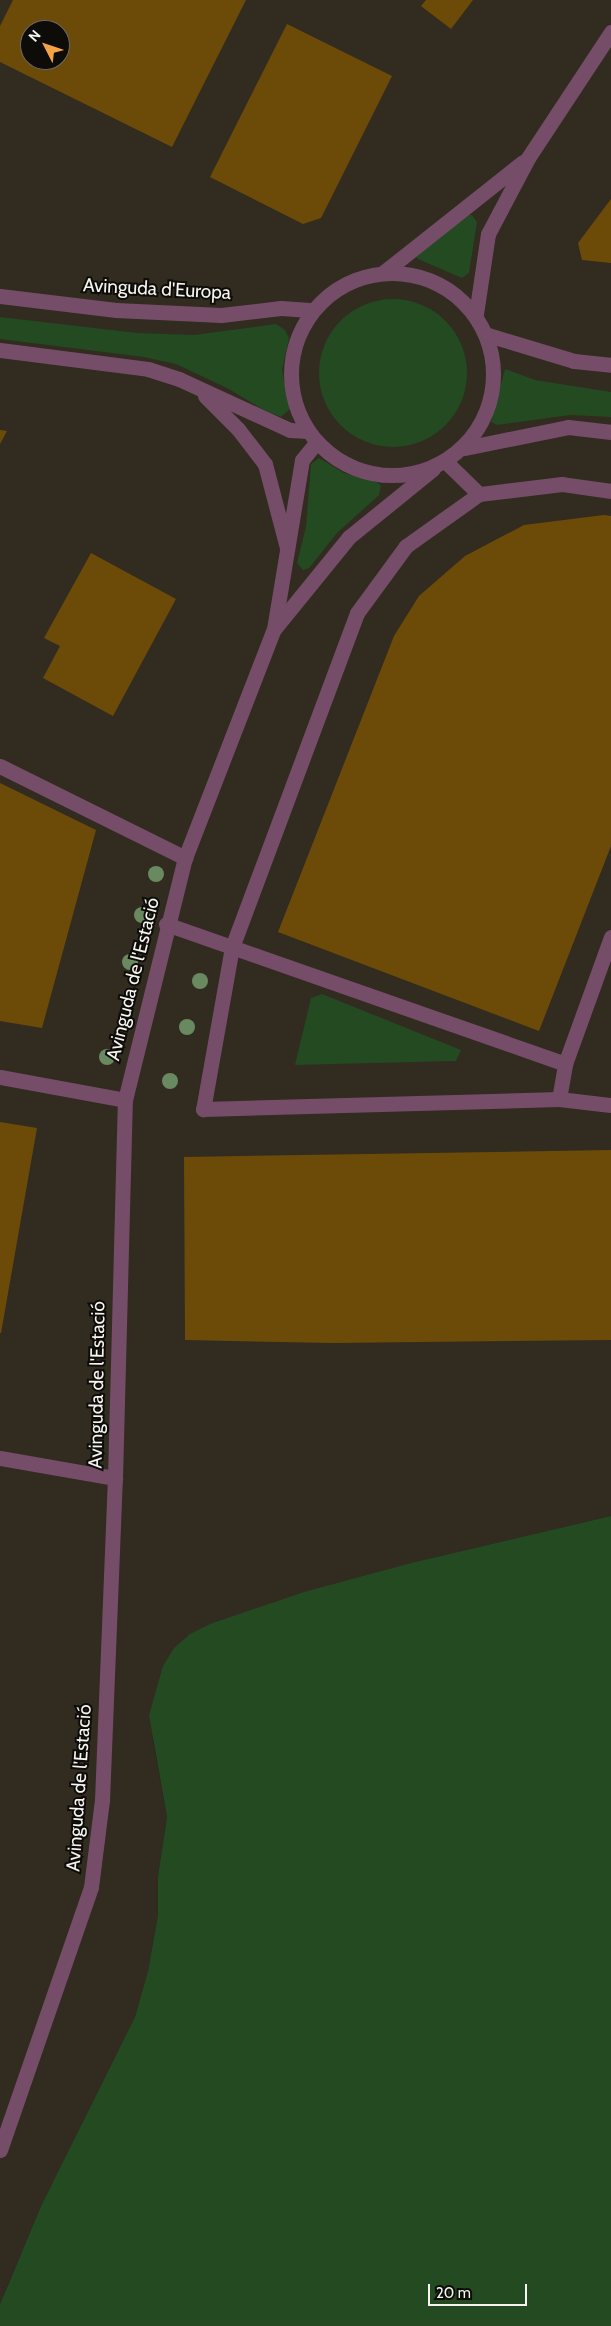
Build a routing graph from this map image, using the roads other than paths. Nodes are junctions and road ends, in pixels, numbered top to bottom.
1 (611, 32) edge
2 (528, 158) junction
3 (384, 272) junction
4 (0, 296) edge
5 (313, 310) junction
6 (476, 314) junction
7 (488, 335) junction
8 (0, 350) edge
9 (611, 365) edge
10 (195, 387) junction
11 (611, 432) edge
12 (312, 437) junction
13 (465, 448) junction
14 (440, 466) junction
15 (611, 491) edge
16 (479, 494) junction
17 (287, 548) junction
18 (274, 629) junction
19 (0, 766) edge
20 (184, 858) junction
21 (166, 924) junction
22 (611, 937) edge
23 (232, 948) junction
24 (565, 1064) junction
25 (0, 1077) edge
26 (559, 1099) junction
27 (125, 1100) junction
28 (611, 1104) edge
29 (0, 1458) edge
30 (115, 1478) junction
31 (0, 2150) edge

1 - 2 street
2 - 3 street
2 - 6 street
3 - 5 street
3 - 6 street
4 - 5 street, Avinguda d'Europa
5 - 12 street
6 - 7 street
7 - 9 street
7 - 13 street
8 - 10 street
10 - 12 street
10 - 17 street
11 - 13 street
12 - 14 street
12 - 17 street, Avinguda de l'Estació
13 - 14 street, Avinguda de l'Estació
14 - 16 street
14 - 18 street, Avinguda de l'Estació
15 - 16 street
16 - 23 street
17 - 18 street, Avinguda de l'Estació
18 - 20 street, Avinguda de l'Estació
19 - 20 street
20 - 21 street, Avinguda de l'Estació
21 - 23 street
21 - 27 street, Avinguda de l'Estació
22 - 24 street
23 - 24 street
23 - 26 street
24 - 26 street
25 - 27 street
26 - 28 street
27 - 30 street, Avinguda de l'Estació
29 - 30 street
30 - 31 street, Avinguda de l'Estació

